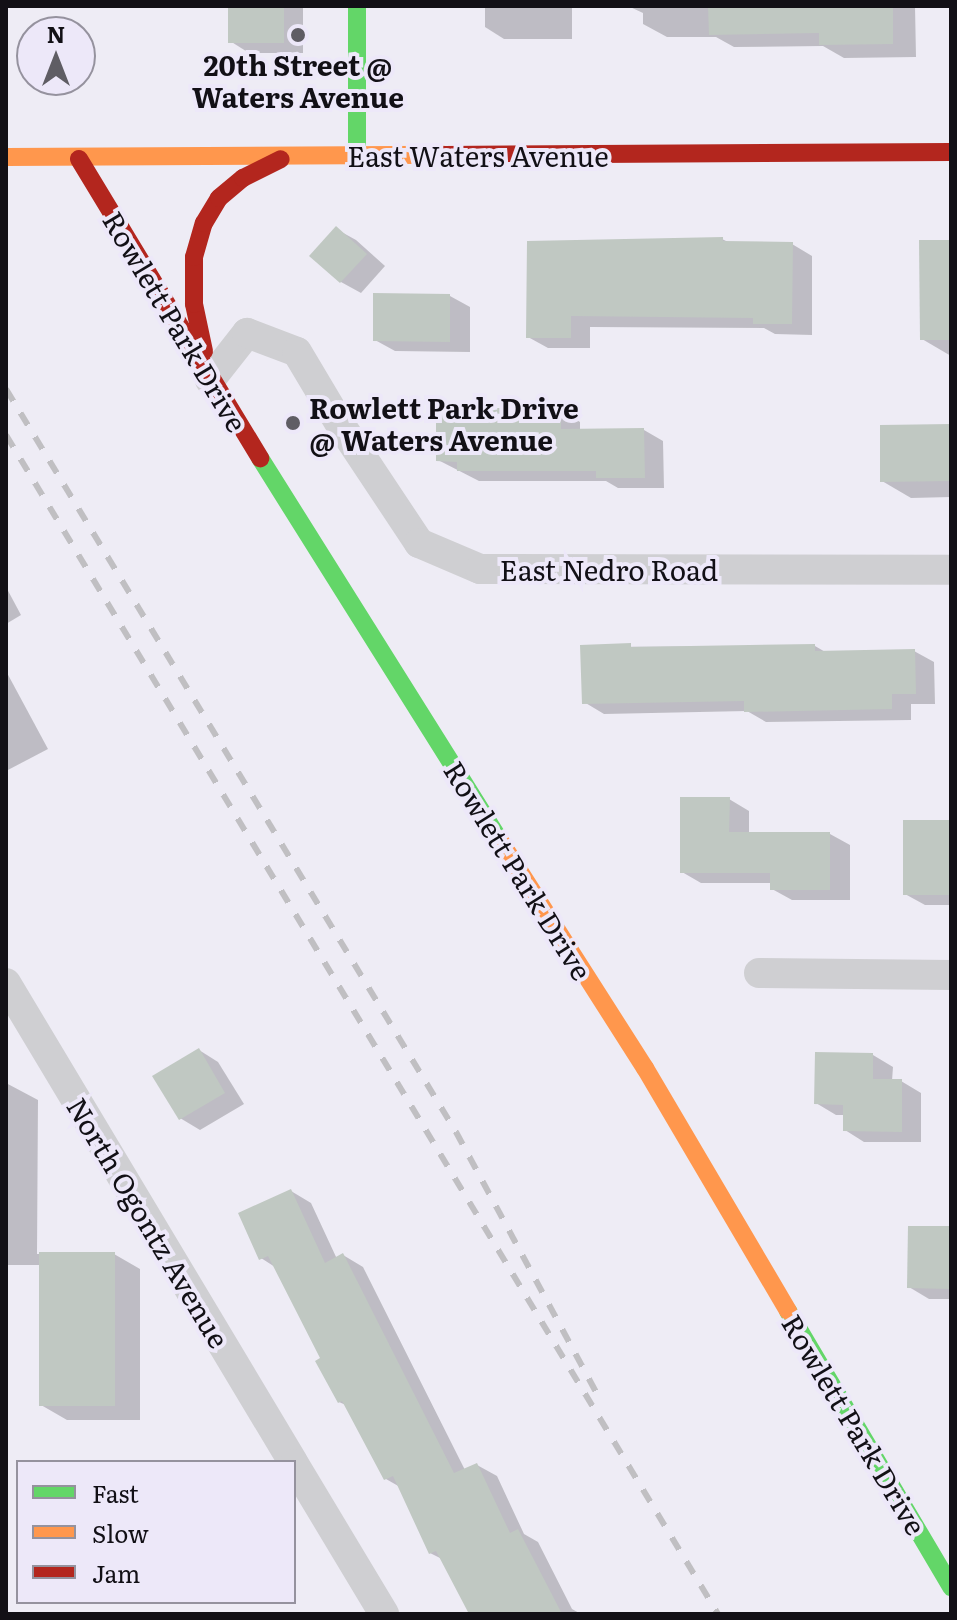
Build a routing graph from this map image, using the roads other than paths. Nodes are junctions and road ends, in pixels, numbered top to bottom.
1 (357, 6) edge
2 (951, 152) edge
3 (357, 156) junction
4 (6, 157) edge
5 (286, 157) junction
6 (79, 159) junction
7 (210, 380) junction
8 (951, 570) edge
9 (759, 973) dead end
10 (951, 975) edge
11 (6, 983) edge
12 (291, 1460) edge
13 (296, 1468) edge
14 (951, 1587) edge
15 (384, 1614) edge

1 - 3 street
2 - 3 street, East Waters Avenue
3 - 5 street, East Waters Avenue
4 - 6 street, East Waters Avenue
5 - 6 street, East Waters Avenue
5 - 7 street
6 - 7 street, Rowlett Park Drive
7 - 8 street, East Nedro Road
7 - 14 street, Rowlett Park Drive
9 - 10 street
11 - 12 street, North Ogontz Avenue
13 - 15 street, North Ogontz Avenue

